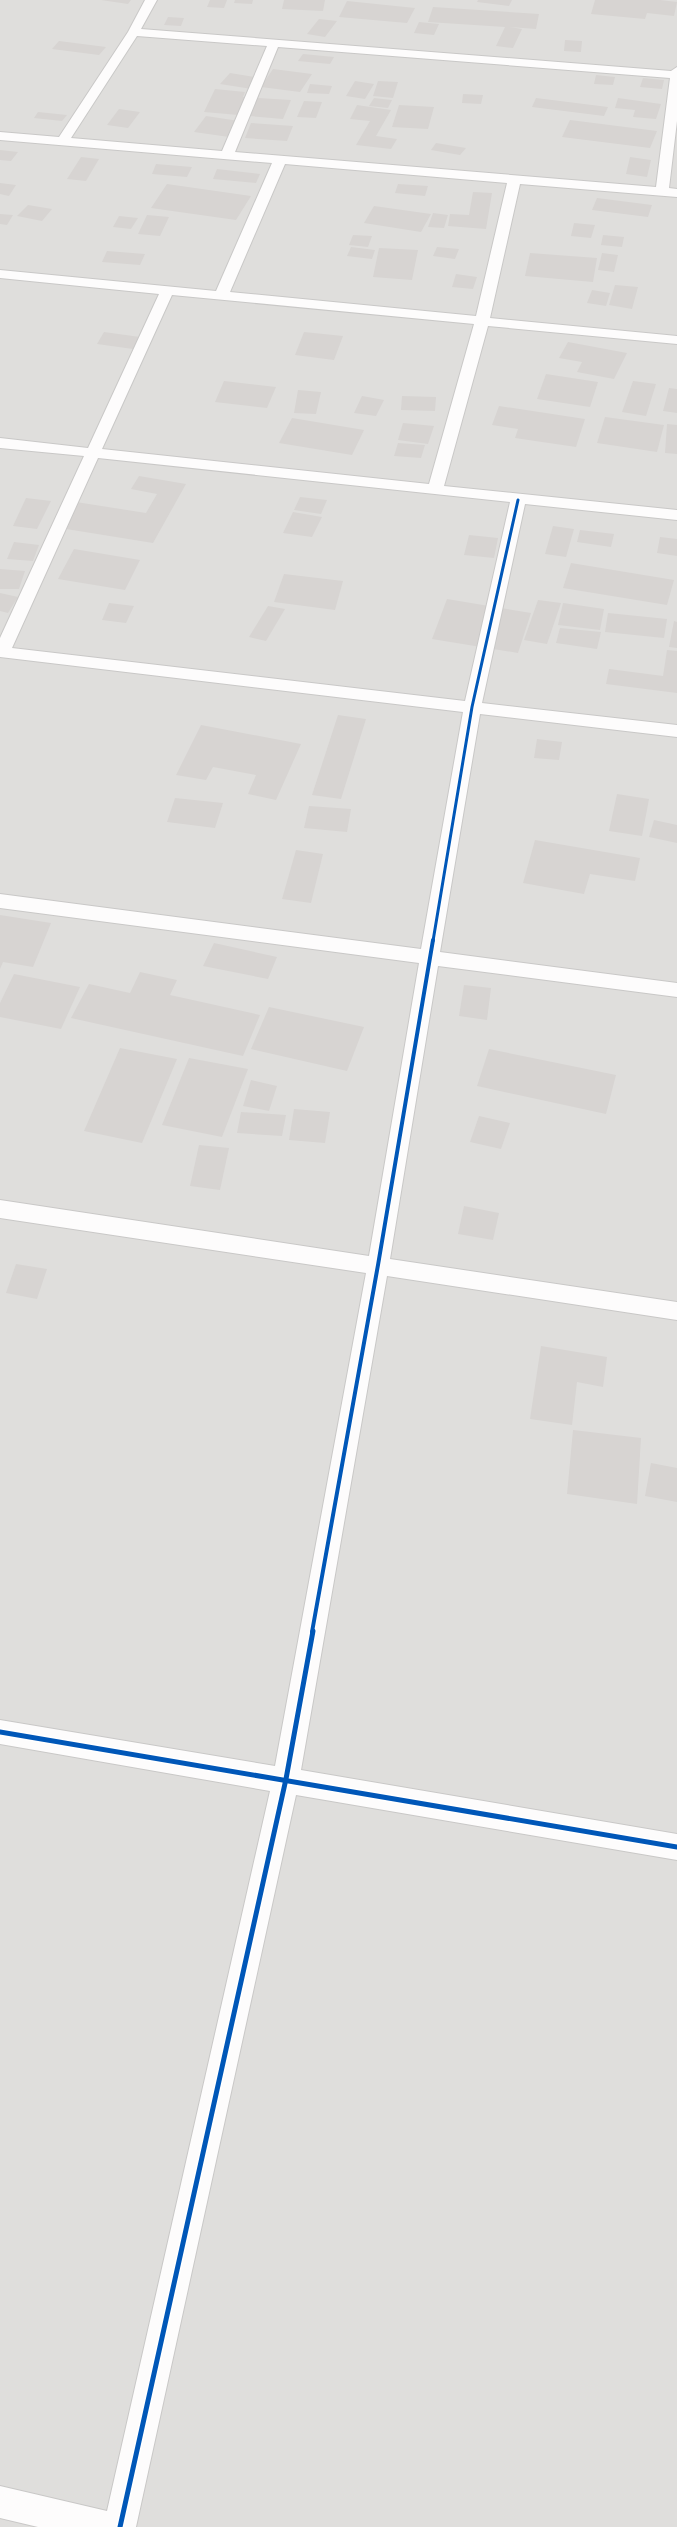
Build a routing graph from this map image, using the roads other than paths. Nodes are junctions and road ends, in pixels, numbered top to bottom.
1 (151, 0) edge
2 (134, 32) junction
3 (274, 43) junction
4 (677, 73) edge
5 (0, 136) edge
6 (63, 141) junction
7 (228, 155) junction
8 (280, 160) junction
9 (515, 178) junction
10 (662, 191) junction
11 (677, 192) edge
12 (0, 274) edge
13 (167, 291) junction
14 (222, 296) junction
15 (482, 321) junction
16 (677, 340) edge
17 (0, 444) edge
18 (94, 454) junction
19 (435, 490) junction
20 (518, 500) junction
21 (677, 515) edge
22 (1, 652) edge
23 (472, 707) junction
24 (677, 731) edge
25 (0, 900) edge
26 (429, 957) junction
27 (677, 990) edge
28 (0, 1209) edge
29 (378, 1265) junction
30 (677, 1312) edge
31 (0, 1732) edge
32 (286, 1780) junction
33 (677, 1847) edge
34 (0, 2502) edge
35 (108, 2527) edge
36 (120, 2527) edge

1 - 2 street
2 - 3 street
2 - 6 street
3 - 4 street
3 - 7 street
4 - 10 street
5 - 6 street
6 - 7 street
7 - 8 street
8 - 9 street
8 - 14 street
9 - 10 street
9 - 15 street
10 - 11 street
12 - 13 street
13 - 14 street
13 - 18 street
14 - 15 street
15 - 16 street
15 - 19 street
17 - 18 street
18 - 19 street
18 - 22 street
19 - 20 street
20 - 21 street
20 - 23 street
22 - 23 street
23 - 24 street
23 - 26 street
25 - 26 street
26 - 27 street
26 - 29 street
28 - 29 street
29 - 30 street
29 - 32 street
31 - 32 street
32 - 33 street
32 - 36 street
34 - 35 street

